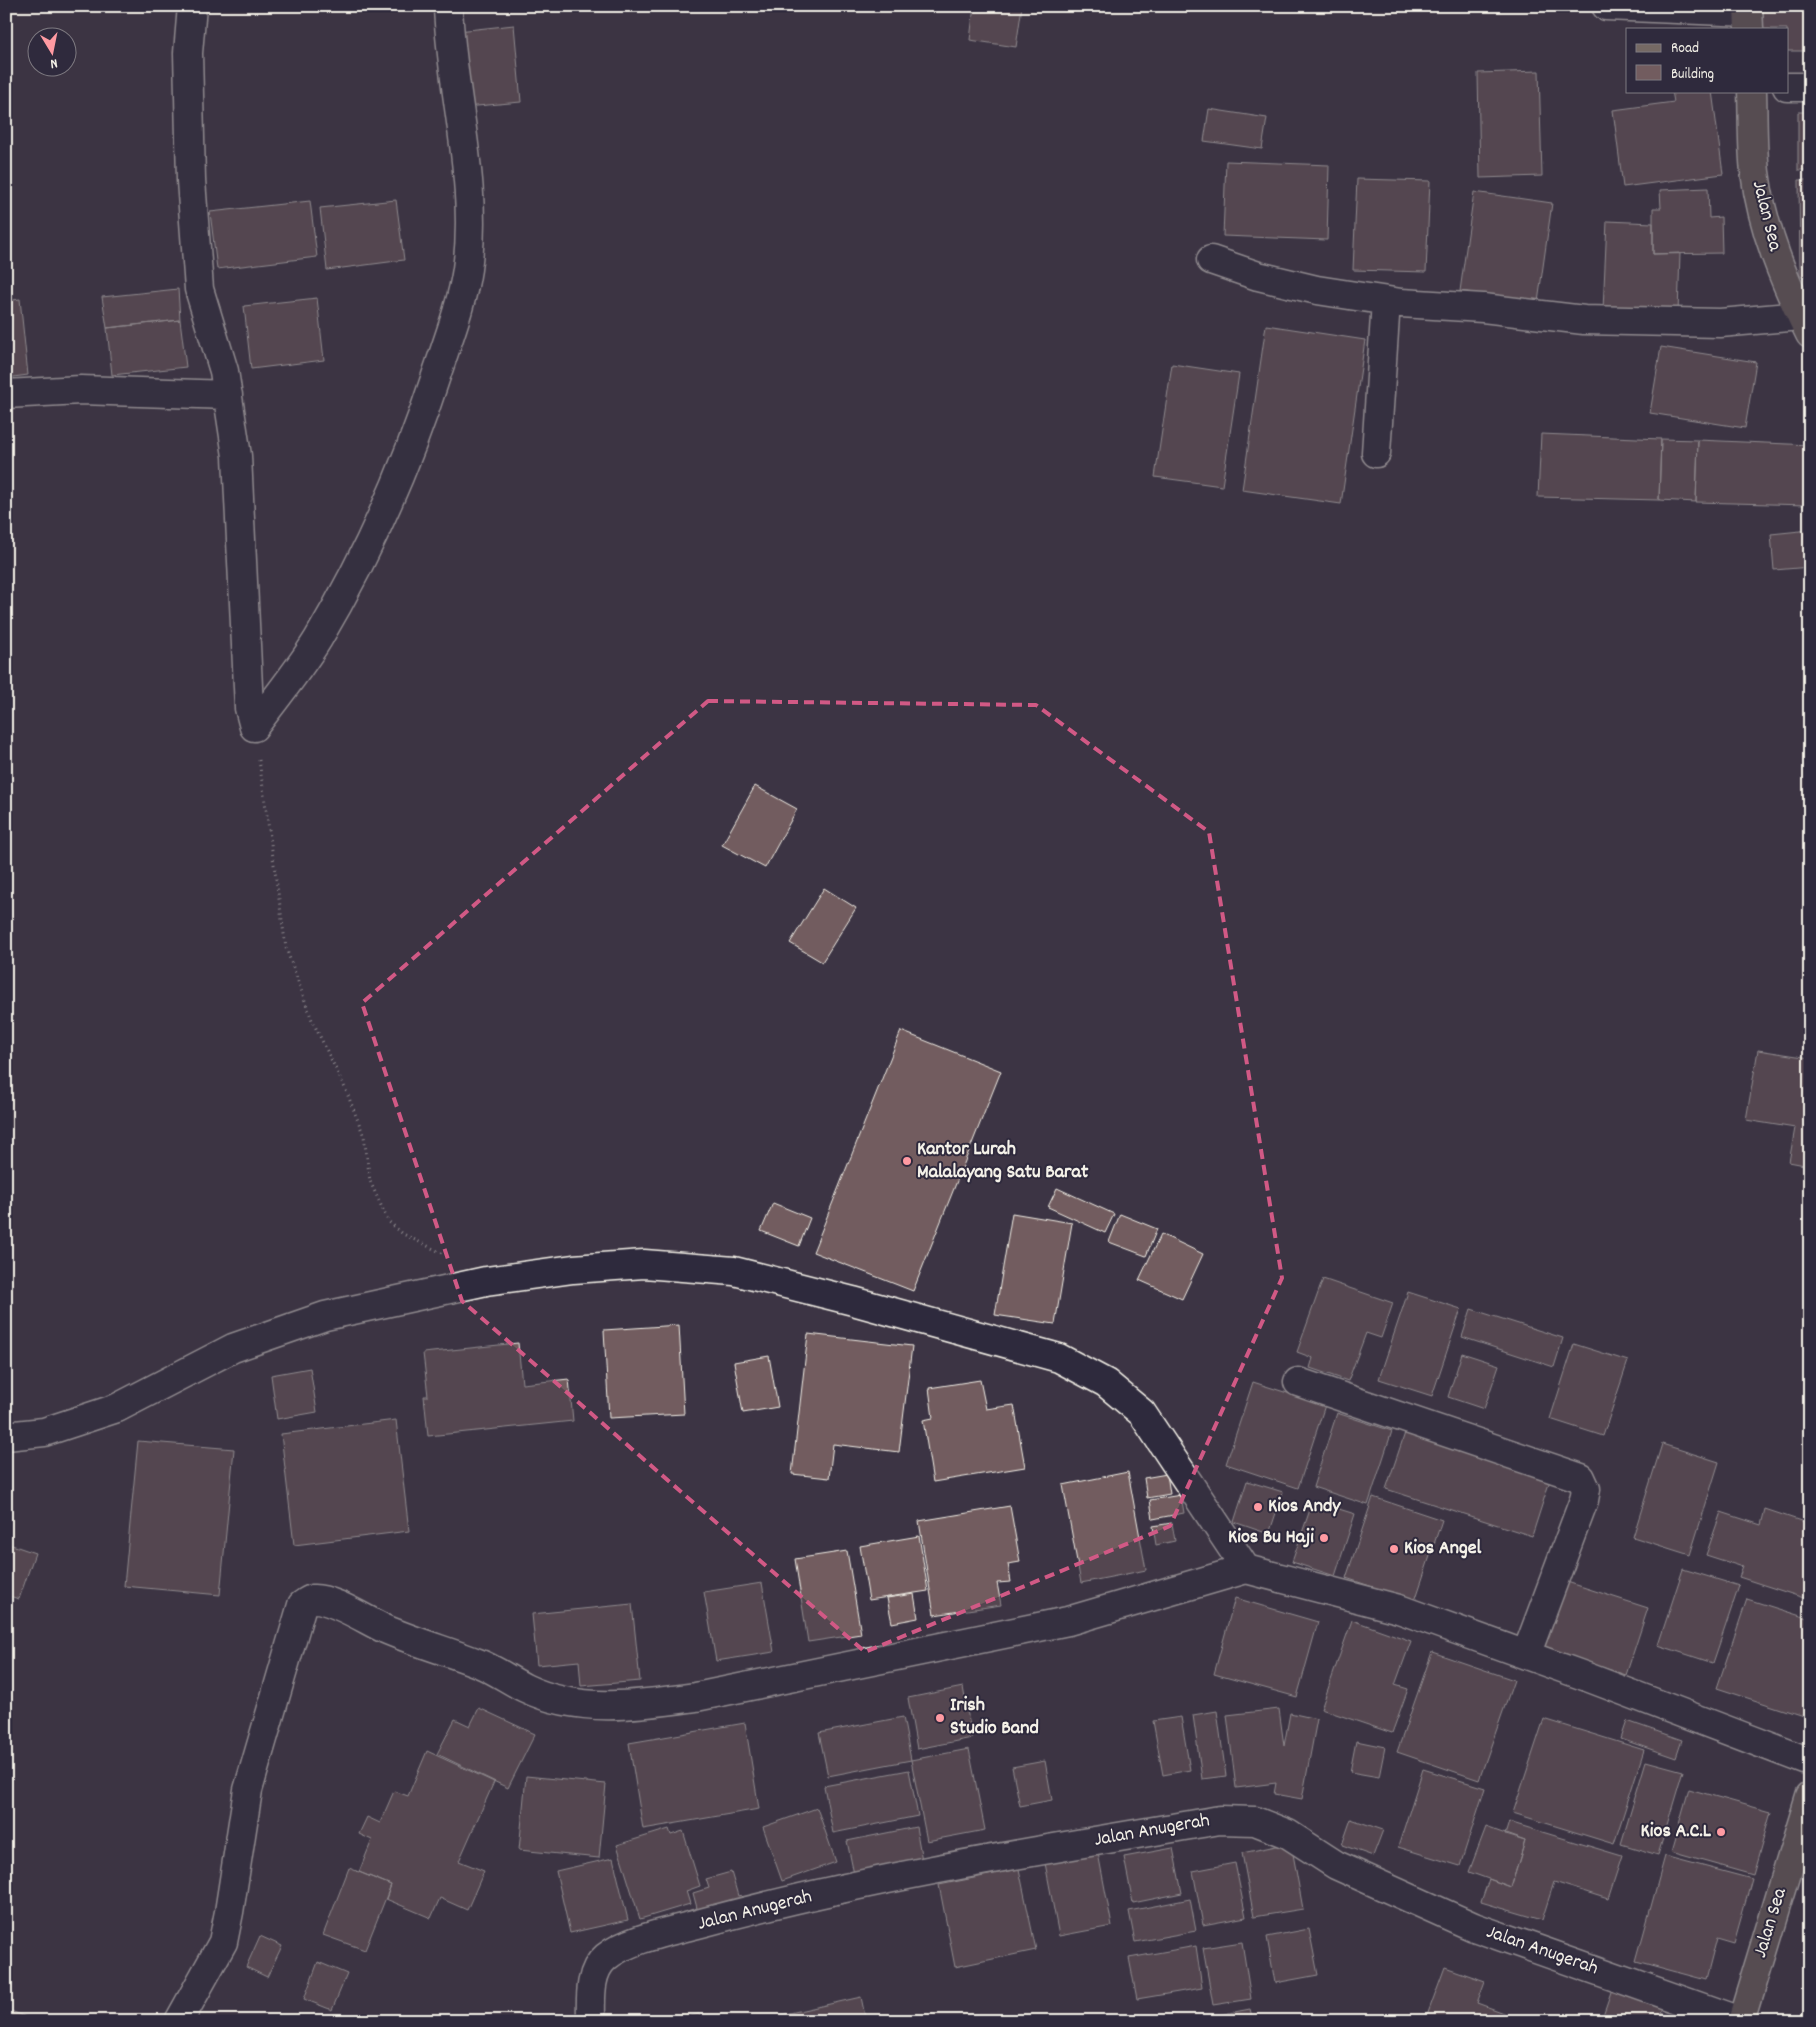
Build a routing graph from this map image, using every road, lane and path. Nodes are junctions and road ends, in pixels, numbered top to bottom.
1 (192, 6) edge
2 (448, 6) edge
3 (1606, 6) edge
4 (1748, 16) edge
5 (1788, 86) edge
6 (1810, 87) edge
7 (1752, 92) edge
8 (1211, 260) dead end
9 (1386, 301) junction
10 (1805, 325) edge
11 (6, 394) edge
12 (228, 395) junction
13 (1376, 453) dead end
14 (254, 727) junction
15 (486, 1281) junction
16 (1298, 1382) dead end
17 (6, 1436) edge
18 (1246, 1569) junction
19 (1526, 1655) junction
20 (1810, 1762) edge
21 (1810, 1797) edge
22 (1803, 1842) edge
23 (179, 2021) edge
24 (590, 2021) edge
25 (1741, 2021) edge

1 - 12 street
2 - 14 street
3 - 4 street
5 - 6 street
7 - 10 main road, Jalan Sea
8 - 9 street
9 - 10 street
9 - 13 street
11 - 12 street
12 - 14 street
14 - 15 path
15 - 17 street
15 - 18 street
16 - 19 street
18 - 19 street
18 - 23 street
19 - 20 street
21 - 22 main road, Jalan Sea
22 - 25 main road, Jalan Sea
24 - 25 street, Jalan Anugerah

